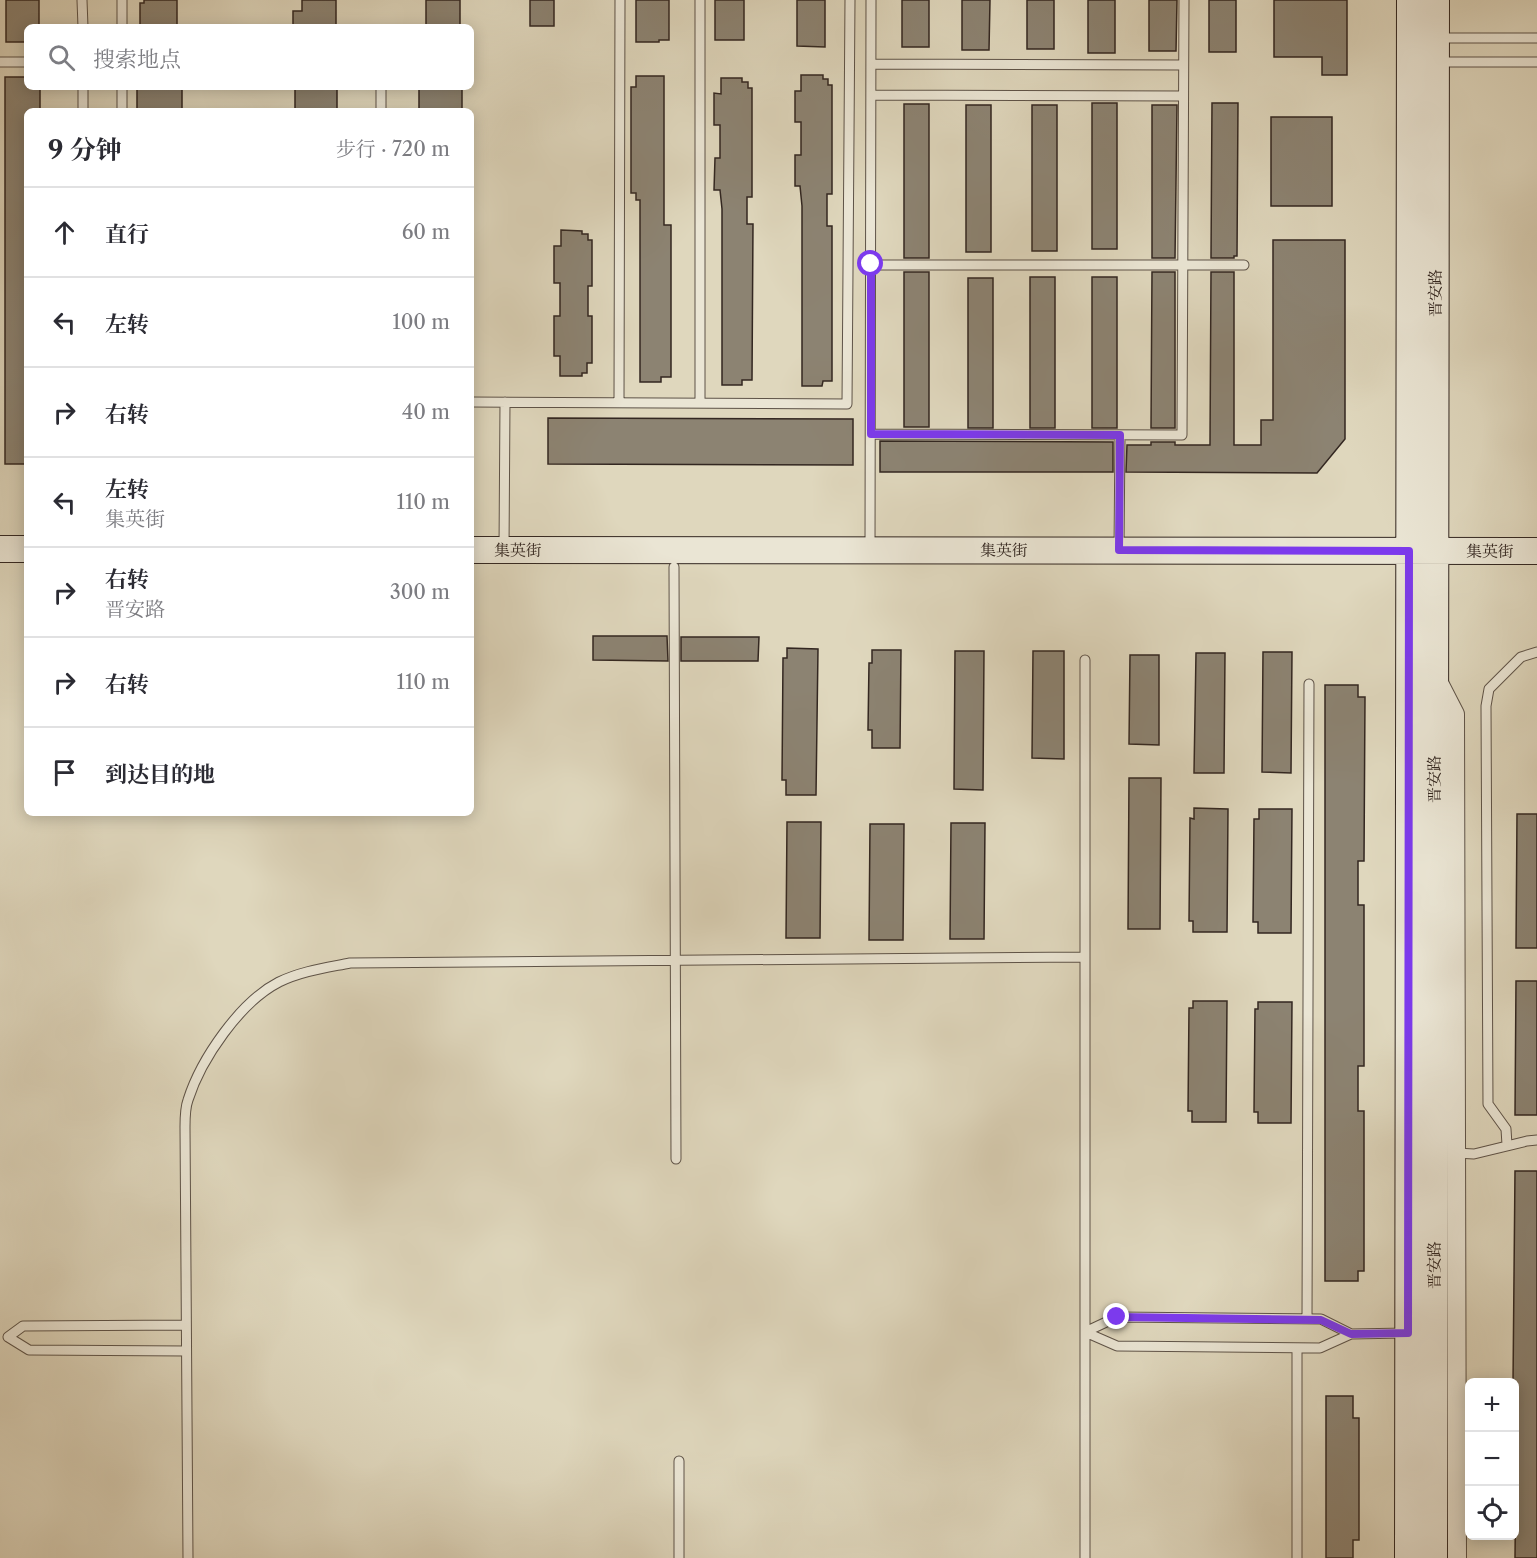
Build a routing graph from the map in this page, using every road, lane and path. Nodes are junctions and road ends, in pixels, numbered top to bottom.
1 (82, 0) edge
2 (122, 0) edge
3 (620, 0) edge
4 (700, 0) edge
5 (850, 0) edge
6 (871, 0) edge
7 (1184, 0) edge
8 (1410, 0) edge
9 (1436, 0) edge
10 (82, 24) edge
11 (122, 24) edge
12 (1537, 38) edge
13 (1436, 50) junction
14 (0, 62) edge
15 (24, 62) edge
16 (1537, 62) edge
17 (871, 64) junction
18 (1184, 65) junction
19 (83, 90) edge
20 (122, 90) edge
21 (381, 90) edge
22 (871, 95) junction
23 (1183, 96) junction
24 (83, 108) edge
25 (122, 108) edge
26 (381, 108) edge
27 (871, 264) junction
28 (1183, 265) junction
29 (1244, 266) dead end
30 (474, 402) edge
31 (505, 402) junction
32 (619, 402) junction
33 (700, 403) junction
34 (871, 434) junction
35 (1120, 435) junction
36 (0, 549) edge
37 (24, 549) edge
38 (474, 550) edge
39 (504, 550) junction
40 (870, 550) junction
41 (1119, 550) junction
42 (1537, 551) edge
43 (1409, 560) junction
44 (1434, 560) junction
45 (0, 567) edge
46 (24, 567) edge
47 (474, 567) edge
48 (674, 567) junction
49 (1537, 568) edge
50 (1537, 652) edge
51 (1085, 660) dead end
52 (1434, 674) junction
53 (1310, 684) dead end
54 (1085, 957) junction
55 (675, 960) junction
56 (1537, 1140) edge
57 (1507, 1145) junction
58 (1456, 1153) junction
59 (676, 1159) dead end
60 (1307, 1319) junction
61 (186, 1325) junction
62 (1085, 1332) junction
63 (1408, 1333) junction
64 (1351, 1334) junction
65 (4, 1337) edge
66 (1297, 1348) junction
67 (186, 1351) junction
68 (679, 1461) dead end
69 (188, 1558) edge
70 (679, 1558) edge
71 (1084, 1558) edge
72 (1298, 1558) edge
73 (1408, 1558) edge
74 (1434, 1558) edge
75 (1457, 1558) edge

1 - 10 lane
2 - 11 lane
3 - 32 lane
4 - 33 lane
5 - 33 lane
6 - 17 lane
7 - 18 lane
8 - 43 main road, 晋安路
9 - 13 main road, 晋安路
12 - 13 lane
13 - 16 lane
13 - 44 main road, 晋安路
14 - 15 lane
17 - 18 lane
17 - 22 lane
18 - 23 lane
19 - 24 lane
20 - 25 lane
21 - 26 lane
22 - 23 lane
22 - 27 lane
23 - 28 lane
27 - 28 lane
27 - 34 lane
28 - 29 lane
28 - 35 lane
30 - 31 lane
31 - 32 lane
31 - 39 lane
32 - 33 lane
34 - 35 lane
34 - 40 lane
35 - 41 lane
36 - 37 main road
38 - 39 main road, 集英街
39 - 40 main road, 集英街
40 - 41 main road, 集英街
41 - 43 main road, 集英街
42 - 44 main road, 集英街
43 - 44 main road, 集英街
43 - 48 main road, 集英街
43 - 63 main road, 晋安路
44 - 49 main road, 集英街
44 - 52 main road, 晋安路
45 - 46 main road
47 - 48 main road, 集英街
48 - 55 lane
50 - 57 lane
51 - 54 lane
52 - 58 street
52 - 74 main road, 晋安路
53 - 60 lane
54 - 55 lane
54 - 62 lane
55 - 59 lane
55 - 61 lane
56 - 57 lane
57 - 58 lane
58 - 75 street
60 - 62 lane
60 - 64 lane
61 - 65 lane
61 - 67 lane
62 - 66 lane
62 - 71 lane
63 - 64 lane
63 - 73 main road, 晋安路
64 - 66 lane
65 - 67 lane
66 - 72 lane
67 - 69 lane
68 - 70 lane

